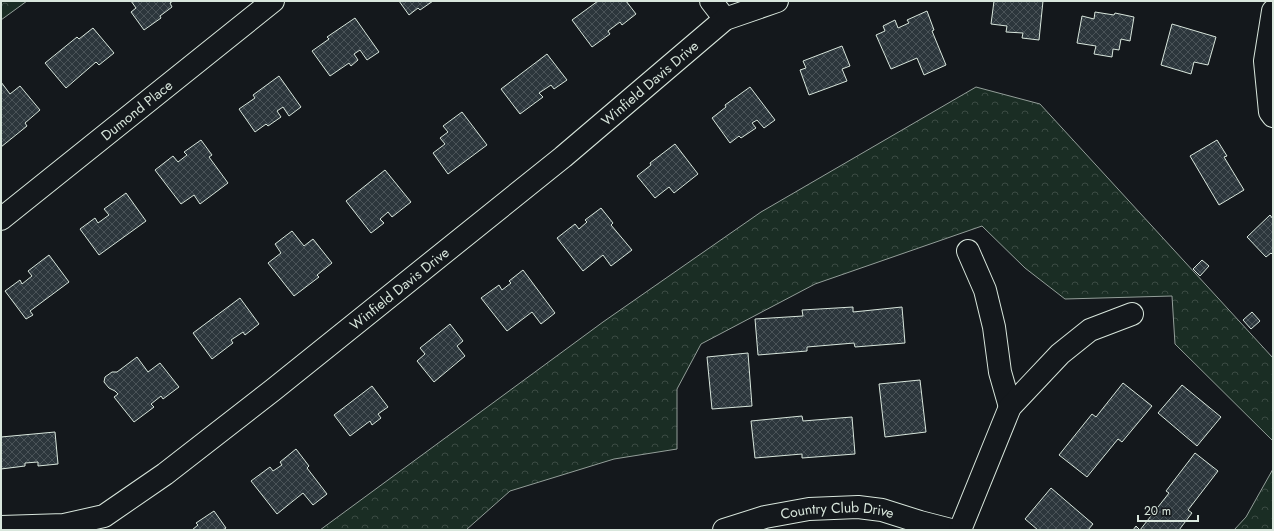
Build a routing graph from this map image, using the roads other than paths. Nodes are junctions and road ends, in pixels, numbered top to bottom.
1 (273, 1) edge
2 (711, 1) edge
3 (777, 1) edge
4 (1273, 11) edge
5 (725, 19) junction
6 (1273, 116) edge
7 (1, 219) edge
8 (968, 251) dead end
9 (1132, 314) dead end
10 (1010, 407) junction
11 (783, 522) edge
12 (919, 526) edge
13 (1, 527) edge
14 (724, 530) edge
15 (951, 530) edge
16 (960, 530) edge

1 - 7 street, Dumond Place
2 - 5 street
3 - 5 street, Winfield Davis Drive
4 - 6 street
5 - 13 street, Winfield Davis Drive
8 - 10 street
9 - 10 street
10 - 16 street
11 - 12 street, Country Club Drive
11 - 14 street, Country Club Drive
12 - 15 street, Country Club Drive

